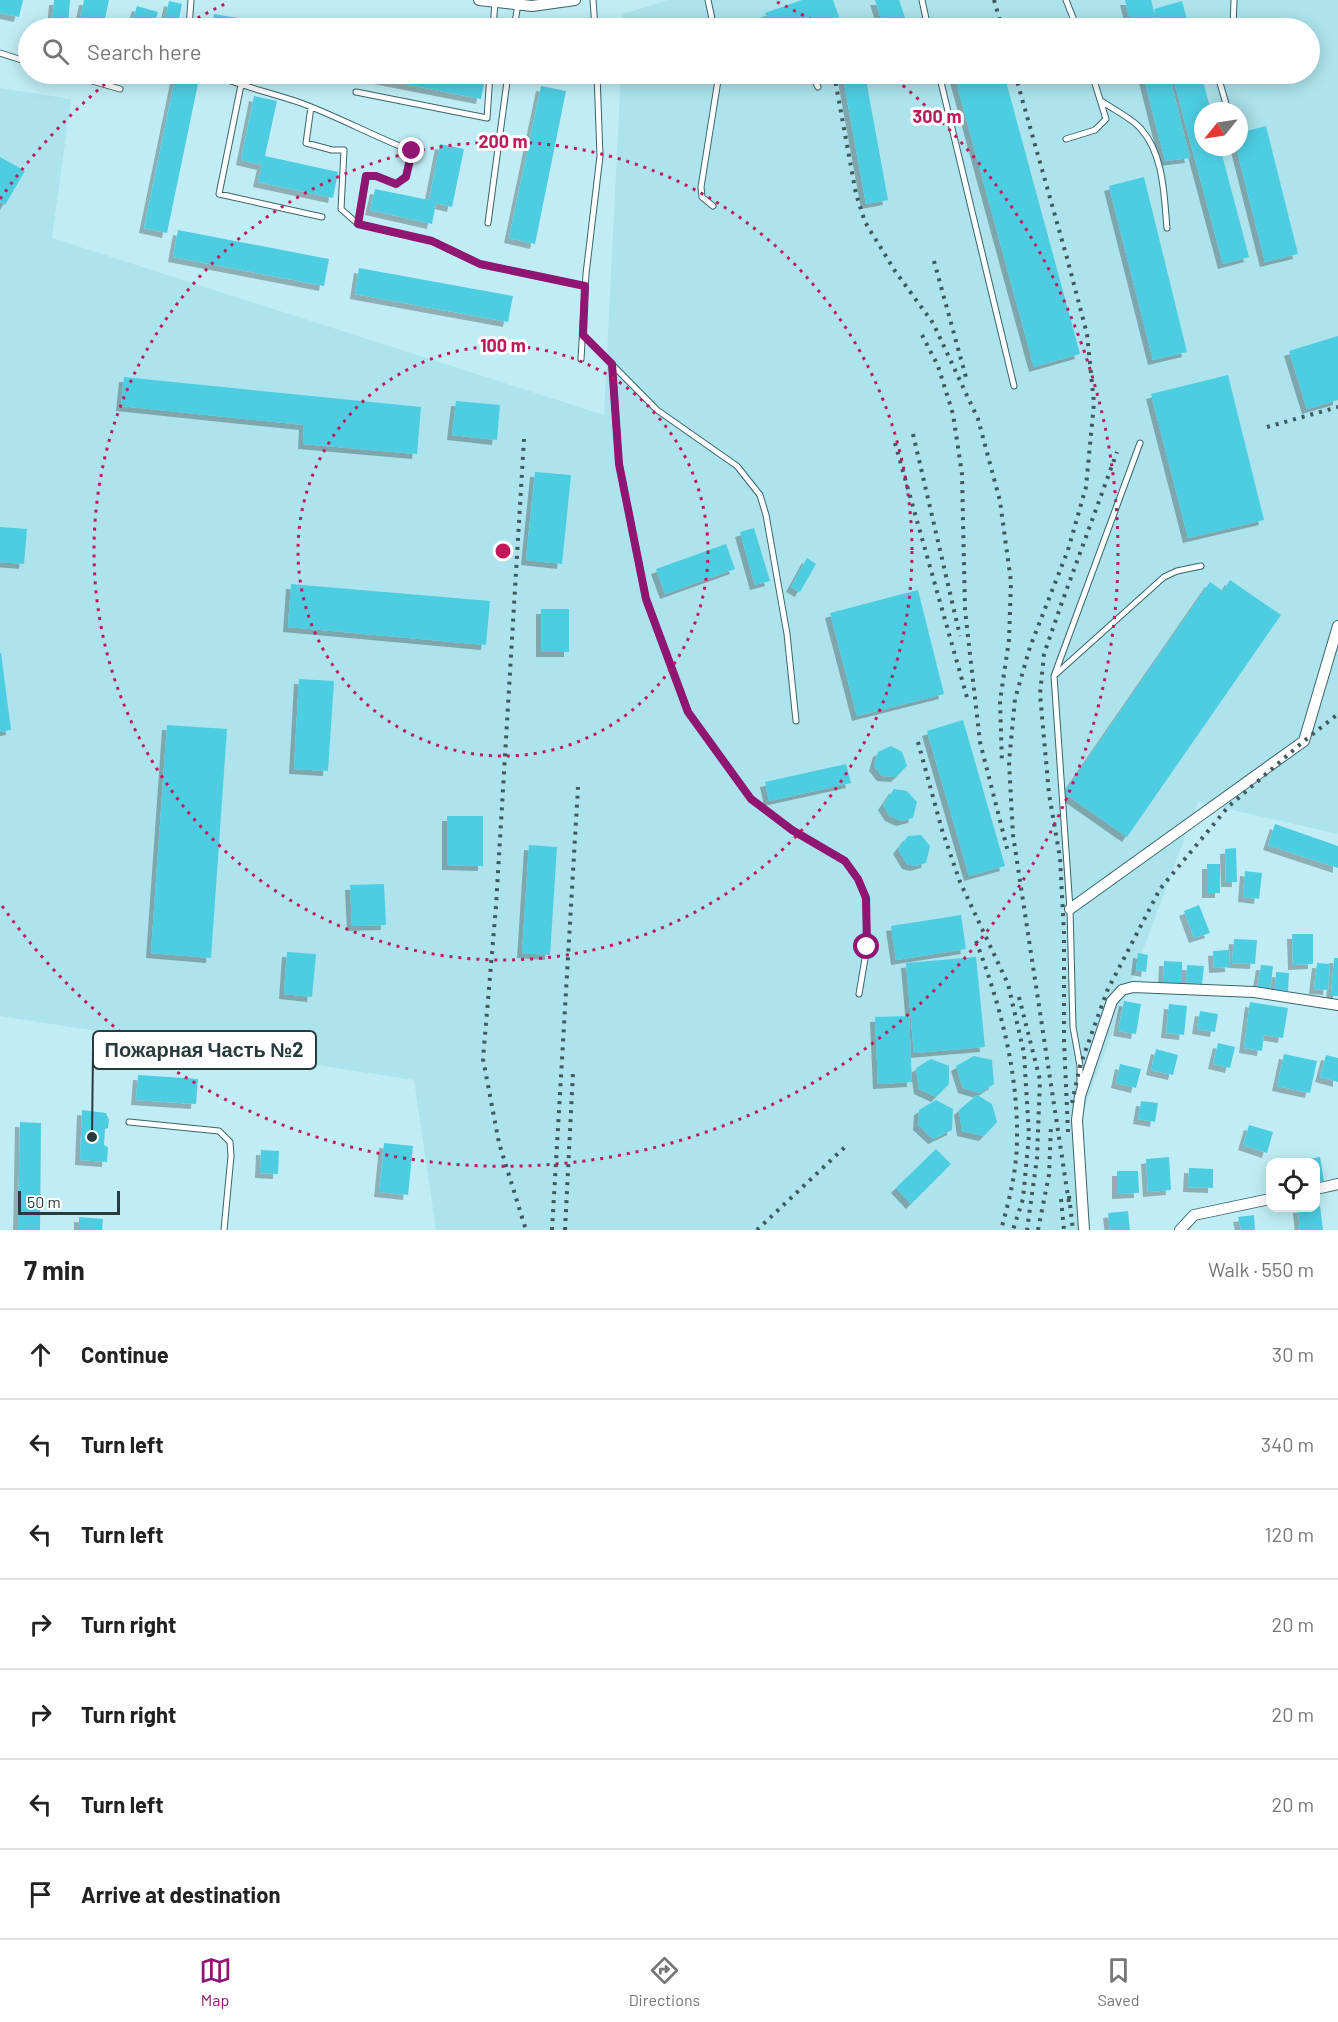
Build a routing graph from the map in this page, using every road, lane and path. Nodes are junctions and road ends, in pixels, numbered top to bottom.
1 (191, 0) edge
2 (479, 0) edge
3 (575, 0) edge
4 (593, 0) edge
5 (708, 0) edge
6 (922, 0) edge
7 (1066, 0) edge
8 (1234, 0) edge
9 (495, 2) junction
10 (518, 4) junction
11 (190, 18) edge
12 (494, 18) edge
13 (516, 18) edge
14 (594, 18) edge
15 (712, 18) edge
16 (926, 18) edge
17 (1073, 18) edge
18 (1233, 18) edge
19 (0, 53) edge
20 (18, 59) edge
21 (103, 84) edge
22 (489, 84) edge
23 (507, 84) edge
24 (597, 84) edge
25 (717, 84) edge
26 (816, 84) edge
27 (941, 84) edge
28 (1096, 84) edge
29 (1220, 84) edge
30 (241, 85) joint
31 (818, 87) dead end
32 (120, 89) dead end
33 (356, 92) dead end
34 (1102, 102) junction
35 (1225, 102) edge
36 (311, 107) junction
37 (1066, 139) dead end
38 (713, 206) dead end
39 (322, 217) dead end
40 (488, 223) dead end
41 (358, 224) junction
42 (1167, 228) dead end
43 (585, 286) junction
44 (583, 335) junction
45 (581, 359) dead end
46 (612, 364) junction
47 (1014, 386) dead end
48 (1140, 442) dead end
49 (1201, 566) dead end
50 (1338, 626) edge
51 (1054, 676) junction
52 (796, 721) dead end
53 (1070, 909) junction
54 (860, 994) dead end
55 (1338, 1005) edge
56 (1080, 1096) junction
57 (129, 1122) dead end
58 (1338, 1184) edge
59 (1320, 1188) edge
60 (1266, 1200) edge
61 (224, 1230) edge
62 (1084, 1230) edge
63 (1180, 1230) edge

1 - 11 lane
2 - 9 street
3 - 10 street
4 - 14 lane
5 - 15 lane
6 - 16 lane
7 - 17 lane
8 - 18 lane
9 - 10 street
9 - 12 lane
10 - 13 lane
19 - 20 lane
21 - 32 lane
22 - 33 lane
23 - 40 lane
24 - 43 lane
25 - 38 lane
26 - 31 lane
27 - 47 lane
28 - 34 lane
29 - 35 lane
30 - 36 lane
30 - 39 lane
34 - 37 lane
34 - 42 lane
36 - 41 lane
36 - 41 lane
41 - 43 lane
43 - 44 lane
44 - 45 lane
44 - 46 lane
46 - 52 lane
46 - 54 lane
48 - 51 lane
49 - 51 lane
50 - 53 street
51 - 53 lane
53 - 56 lane
55 - 56 street
56 - 62 street
57 - 61 lane
58 - 59 street
60 - 63 street

